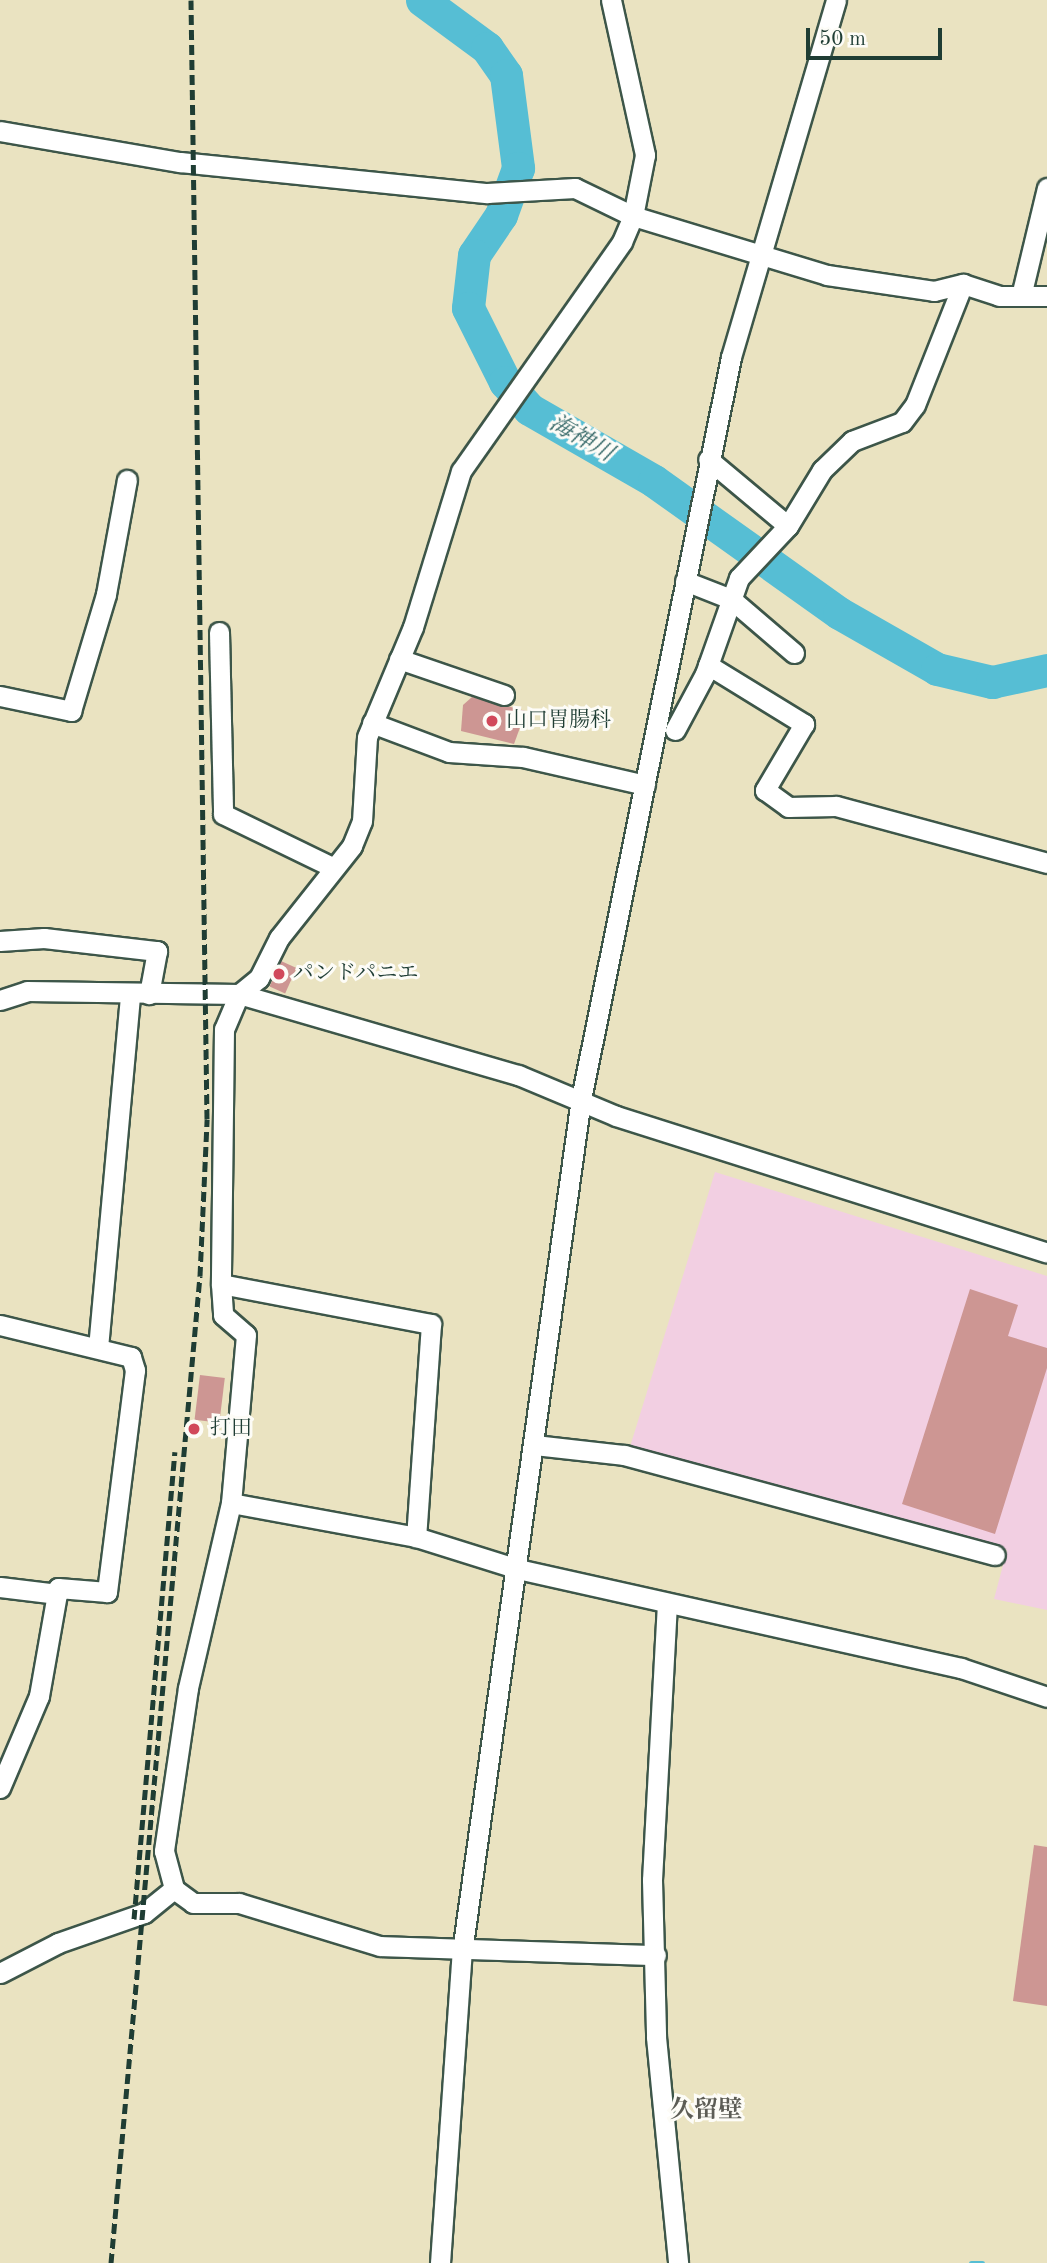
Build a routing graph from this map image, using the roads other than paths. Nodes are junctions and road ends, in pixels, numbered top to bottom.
1 (611, 0) edge
2 (836, 0) edge
3 (0, 131) edge
4 (1047, 188) edge
5 (633, 216) junction
6 (759, 257) junction
7 (963, 284) junction
8 (1023, 292) junction
9 (1047, 296) edge
10 (706, 467) junction
11 (127, 480) dead end
12 (788, 526) junction
13 (685, 581) junction
14 (731, 599) junction
15 (219, 632) dead end
16 (794, 653) dead end
17 (399, 659) junction
18 (708, 665) junction
19 (504, 695) dead end
20 (0, 696) edge
21 (372, 723) junction
22 (675, 730) dead end
23 (645, 785) junction
24 (1047, 863) edge
25 (332, 867) junction
26 (0, 941) edge
27 (140, 994) junction
28 (239, 995) junction
29 (0, 1000) edge
30 (581, 1099) junction
31 (1047, 1253) edge
32 (221, 1284) junction
33 (0, 1325) edge
34 (97, 1348) junction
35 (535, 1445) junction
36 (231, 1503) junction
37 (416, 1536) junction
38 (995, 1555) dead end
39 (518, 1569) junction
40 (0, 1587) edge
41 (58, 1594) junction
42 (667, 1603) junction
43 (1047, 1697) edge
44 (0, 1788) edge
45 (174, 1889) junction
46 (462, 1952) junction
47 (656, 1955) junction
48 (0, 1973) edge
49 (440, 2263) edge
50 (678, 2263) edge

1 - 5 street
2 - 6 street
3 - 5 street
4 - 8 street
5 - 6 street
5 - 17 street
6 - 7 street
6 - 10 street
7 - 8 street
7 - 12 street
8 - 9 street
10 - 12 street
10 - 13 street
11 - 20 street
12 - 14 street
13 - 14 street
13 - 23 street
14 - 16 street
14 - 18 street
15 - 25 street
17 - 19 street
17 - 21 street
18 - 22 street
18 - 24 street
21 - 23 street
21 - 25 street
23 - 30 street
25 - 28 street
26 - 27 street
27 - 28 street
27 - 29 street
27 - 34 street
28 - 30 street
28 - 32 street
30 - 31 street
30 - 35 street
32 - 36 street
32 - 37 street
33 - 34 street
34 - 41 street
35 - 38 street
35 - 39 street
36 - 37 street
36 - 45 street
37 - 39 street
39 - 42 street
39 - 46 street
40 - 41 street
41 - 44 street
42 - 43 street
42 - 47 street
45 - 46 street
45 - 48 street
46 - 47 street
46 - 49 street
47 - 50 street

